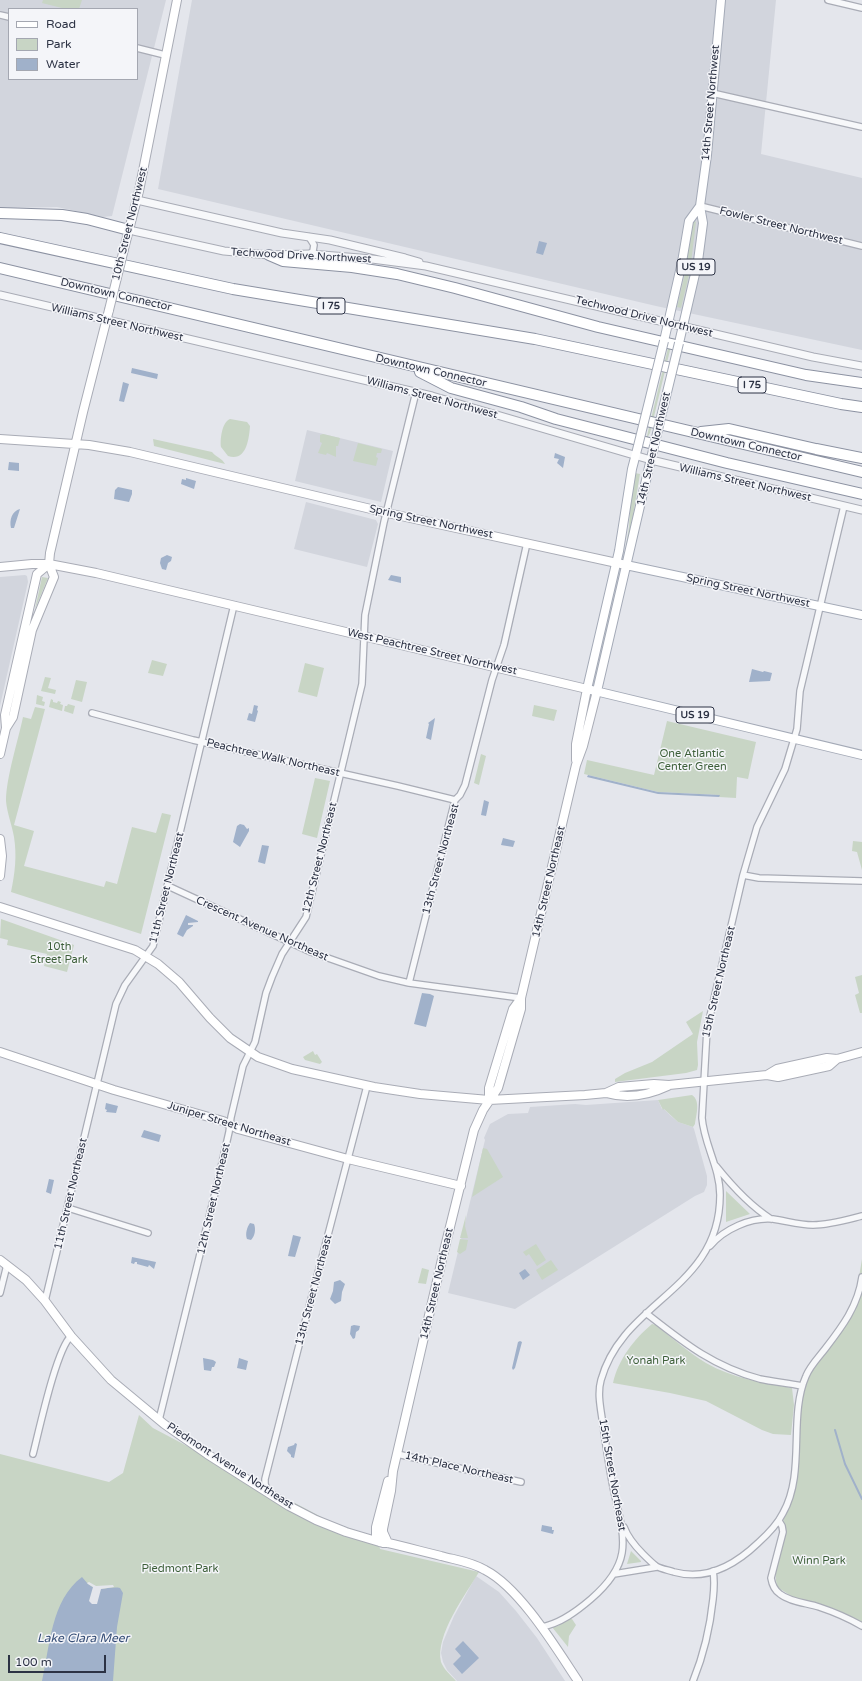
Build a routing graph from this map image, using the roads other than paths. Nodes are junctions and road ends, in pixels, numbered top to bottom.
1 (177, 0) edge
2 (721, 0) edge
3 (828, 0) edge
4 (862, 8) edge
5 (138, 48) edge
6 (165, 55) junction
7 (712, 93) junction
8 (862, 127) edge
9 (137, 200) junction
10 (700, 206) junction
11 (0, 213) edge
12 (129, 230) junction
13 (309, 237) junction
14 (0, 238) edge
15 (862, 246) edge
16 (310, 254) junction
17 (269, 255) junction
18 (426, 266) junction
19 (0, 268) edge
20 (0, 295) edge
21 (106, 320) junction
22 (668, 323) junction
23 (683, 327) junction
24 (403, 364) junction
25 (862, 366) edge
26 (862, 383) edge
27 (416, 392) junction
28 (862, 407) edge
29 (694, 433) junction
30 (0, 439) edge
31 (75, 444) junction
32 (635, 456) junction
33 (860, 458) edge
34 (651, 460) junction
35 (862, 472) edge
36 (862, 494) edge
37 (844, 506) junction
38 (862, 510) edge
39 (386, 513) junction
40 (527, 543) junction
41 (616, 562) junction
42 (49, 564) junction
43 (626, 565) junction
44 (0, 567) edge
45 (234, 605) junction
46 (821, 606) junction
47 (862, 615) edge
48 (363, 636) junction
49 (496, 668) junction
50 (587, 689) junction
51 (597, 691) junction
52 (92, 714) dead end
53 (6, 728) junction
54 (794, 739) junction
55 (202, 742) junction
56 (0, 754) edge
57 (862, 755) edge
58 (576, 765) junction
59 (340, 774) junction
60 (455, 800) junction
61 (0, 840) edge
62 (743, 875) junction
63 (0, 876) edge
64 (862, 881) edge
65 (168, 886) junction
66 (0, 907) edge
67 (289, 943) junction
68 (146, 956) junction
69 (409, 982) junction
70 (521, 998) junction
71 (0, 1052) edge
72 (250, 1052) junction
73 (862, 1052) edge
74 (704, 1082) junction
75 (97, 1084) junction
76 (367, 1086) junction
77 (489, 1100) junction
78 (230, 1125) junction
79 (348, 1159) junction
80 (714, 1164) junction
81 (461, 1186) junction
82 (68, 1208) junction
83 (862, 1216) edge
84 (771, 1219) junction
85 (148, 1233) dead end
86 (704, 1254) junction
87 (4, 1263) edge
88 (862, 1277) edge
89 (0, 1293) edge
90 (45, 1301) junction
91 (646, 1313) junction
92 (71, 1336) junction
93 (802, 1386) junction
94 (159, 1420) junction
95 (32, 1454) dead end
96 (397, 1454) junction
97 (393, 1471) junction
98 (521, 1482) dead end
99 (269, 1494) junction
100 (779, 1521) junction
101 (384, 1522) junction
102 (622, 1524) junction
103 (375, 1532) junction
104 (355, 1535) junction
105 (380, 1542) junction
106 (388, 1542) junction
107 (657, 1567) junction
108 (713, 1571) junction
109 (614, 1574) junction
110 (862, 1626) edge
111 (541, 1627) junction
112 (578, 1681) edge
113 (693, 1681) edge

1 - 6 main road, 10th Street Northwest
2 - 7 main road, 14th Street Northwest / US 19
3 - 4 street
5 - 6 street
6 - 9 main road, 10th Street Northwest
7 - 8 street
7 - 10 main road, 14th Street Northwest / US 19
9 - 12 main road, 10th Street Northwest
9 - 13 street, Techwood Drive Northwest
10 - 15 street, Fowler Street Northwest
10 - 22 main road, 14th Street Northwest / US 19
10 - 23 main road, 14th Street Northwest / US 19
11 - 12 highway
12 - 17 street, Techwood Drive Northwest
12 - 21 main road, 10th Street Northwest, bridge
13 - 16 street
13 - 18 street, Techwood Drive Northwest
14 - 28 highway, I 75
16 - 17 street, Techwood Drive Northwest
16 - 18 street, Techwood Drive Northwest
17 - 26 highway
18 - 22 street, Techwood Drive Northwest
19 - 24 highway, Downtown Connector
20 - 21 street, Williams Street Northwest
21 - 27 street, Williams Street Northwest
21 - 31 main road, 10th Street Northwest
22 - 23 street, Techwood Drive Northwest
22 - 32 main road, 14th Street Northwest / US 19, bridge
23 - 25 street, Techwood Drive Northwest
23 - 34 main road, 14th Street Northwest / US 19, bridge
24 - 29 highway, Downtown Connector
24 - 36 highway
27 - 32 street, Williams Street Northwest
27 - 39 street, 12th Street Northeast
29 - 33 highway
29 - 35 highway, Downtown Connector
30 - 31 main road, Spring Street Northwest
31 - 39 main road, Spring Street Northwest
31 - 42 main road, 10th Street Northwest
32 - 34 street, Williams Street Northwest
32 - 41 main road, 14th Street Northwest / US 19
34 - 37 street, Williams Street Northwest
34 - 43 main road, 14th Street Northwest / US 19
37 - 38 street, Williams Street Northwest
37 - 46 street, 15th Street Northeast
39 - 40 main road, Spring Street Northwest
39 - 48 street, 12th Street Northeast
40 - 41 main road, Spring Street Northwest
40 - 49 street, 13th Street Northeast
41 - 43 main road, Spring Street Northwest
41 - 50 main road, 14th Street Northwest / US 19
42 - 44 main road, West Peachtree Street Northwest
42 - 45 main road, West Peachtree Street Northwest
42 - 53 main road
42 - 53 main road
43 - 46 main road, Spring Street Northwest
43 - 51 main road, 14th Street Northwest
45 - 48 main road, West Peachtree Street Northwest
45 - 55 street, 11th Street Northeast
46 - 47 main road, Spring Street Northwest
46 - 54 street, 15th Street Northeast
48 - 49 main road, West Peachtree Street Northwest
48 - 59 street, 12th Street Northeast
49 - 50 main road, West Peachtree Street Northwest
49 - 60 street, 13th Street Northeast
50 - 51 main road, West Peachtree Street Northwest / US 19
50 - 58 main road, 14th Street Northeast
51 - 54 main road, West Peachtree Street Northwest / US 19
51 - 58 main road, 14th Street Northeast
52 - 55 street, Peachtree Walk Northeast
53 - 56 main road
54 - 57 main road, West Peachtree Street Northwest / US 19
54 - 62 street, 15th Street Northeast
55 - 59 street, Peachtree Walk Northeast
55 - 65 street, 11th Street Northeast
58 - 70 main road, 14th Street Northeast
59 - 60 street, Peachtree Walk Northeast
59 - 67 street, 12th Street Northeast
60 - 69 street, 13th Street Northeast
61 - 63 main road
62 - 64 street
62 - 74 street, 15th Street Northeast
65 - 67 street, Crescent Avenue Northeast
65 - 68 street, 11th Street Northeast
66 - 68 main road
67 - 69 street, Crescent Avenue Northeast
67 - 72 street, 12th Street Northeast
68 - 72 main road
68 - 75 street, 11th Street Northeast
69 - 70 street, Crescent Avenue Northeast
70 - 77 main road, 14th Street Northeast
71 - 75 main road, Juniper Street Northeast
72 - 76 main road
72 - 78 street, 12th Street Northeast
73 - 74 main road
74 - 77 main road
74 - 80 street, 15th Street Northeast
75 - 78 main road, Juniper Street Northeast
75 - 82 street, 11th Street Northeast
76 - 77 main road
76 - 79 street, 13th Street Northeast
77 - 81 main road, 14th Street Northeast
78 - 79 main road, Juniper Street Northeast
78 - 94 street, 12th Street Northeast
79 - 81 main road, Juniper Street Northeast
79 - 99 street, 13th Street Northeast
80 - 84 street
80 - 86 street, 15th Street Northeast
81 - 96 main road, 14th Street Northeast
82 - 85 street
82 - 90 street, 11th Street Northeast
83 - 84 street
84 - 86 street
86 - 91 street, 15th Street Northeast
87 - 89 street
87 - 90 main road, Piedmont Avenue Northeast
88 - 93 street
90 - 92 main road, Piedmont Avenue Northeast
91 - 93 street
91 - 102 street, 15th Street Northeast
92 - 94 main road, Piedmont Avenue Northeast
92 - 95 street
93 - 100 street
94 - 99 main road, Piedmont Avenue Northeast
96 - 97 main road, 14th Street Northeast
96 - 98 street, 14th Place Northeast
97 - 101 main road, 14th Street Northeast
97 - 103 main road, 14th Street Northeast
99 - 104 main road, Piedmont Avenue Northeast
100 - 108 street
100 - 110 street
101 - 103 main road
101 - 106 main road, 14th Street Northeast
102 - 107 street
102 - 109 street, 15th Street Northeast
103 - 104 main road, Piedmont Avenue Northeast
103 - 105 main road
104 - 105 main road, Piedmont Avenue Northeast
105 - 106 main road, Piedmont Avenue Northeast
106 - 111 main road, Piedmont Avenue Northeast
107 - 108 street
107 - 109 street
108 - 113 street
109 - 111 street, 15th Street Northeast
111 - 112 main road, Piedmont Avenue Northeast

